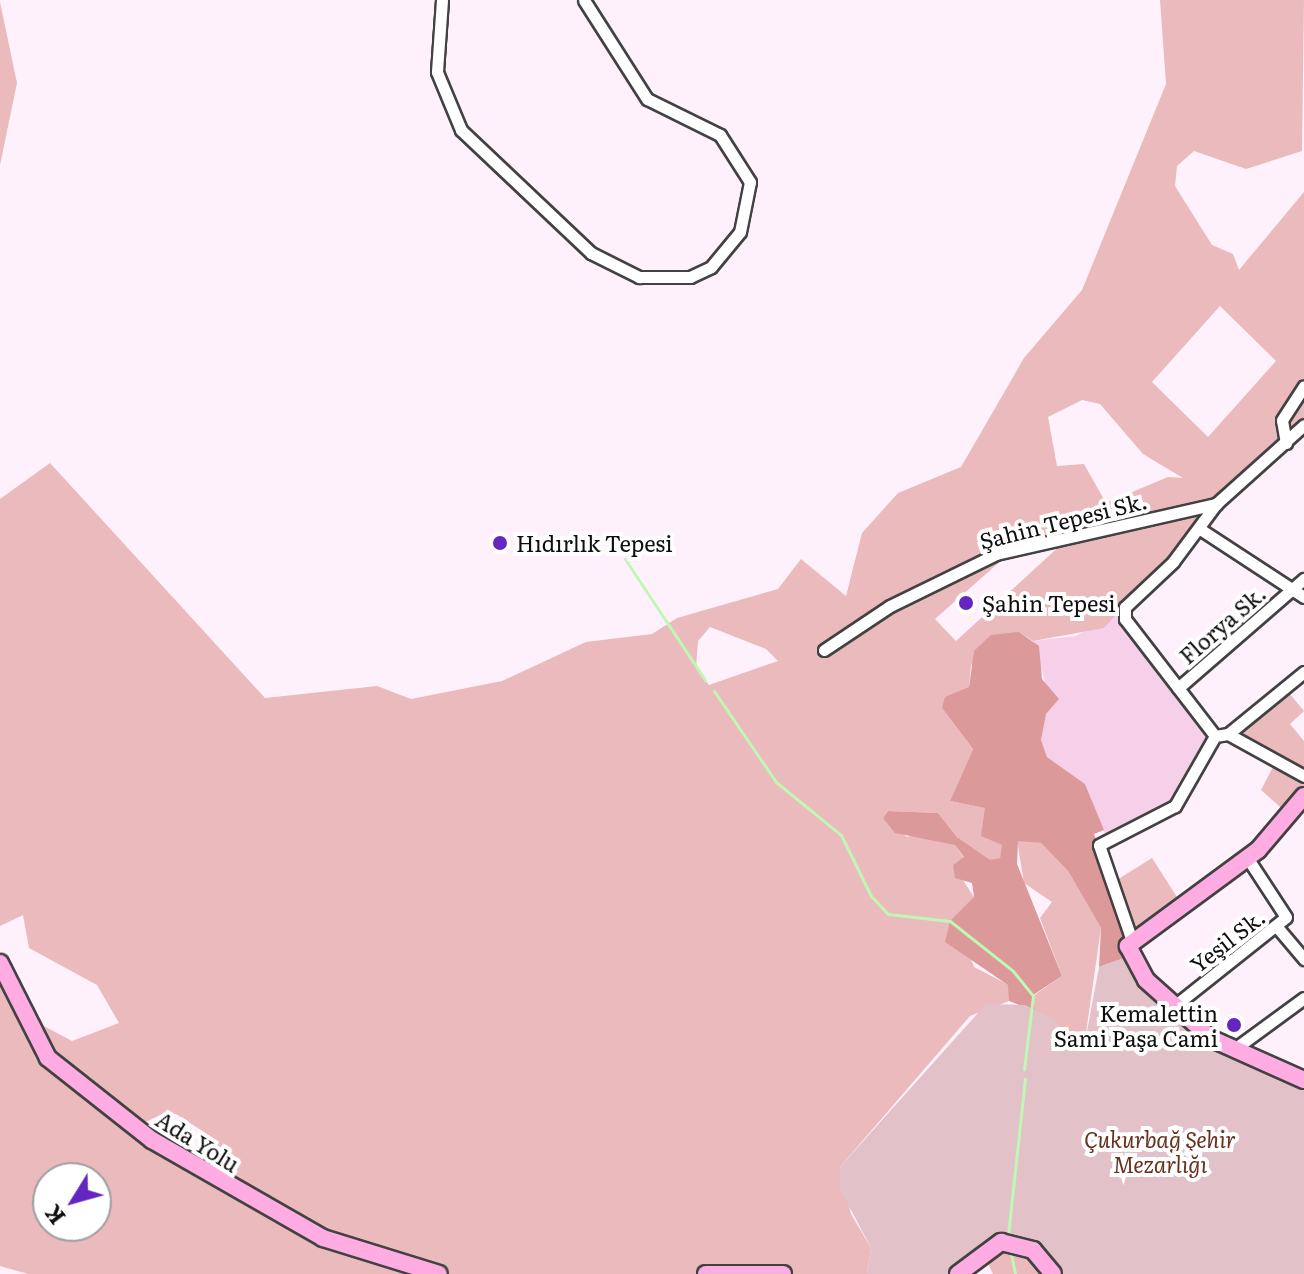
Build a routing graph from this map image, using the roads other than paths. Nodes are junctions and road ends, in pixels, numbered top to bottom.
1 (442, 0) edge
2 (584, 0) edge
3 (1304, 386) edge
4 (1304, 425) edge
5 (1286, 443) junction
6 (1216, 504) junction
7 (1200, 529) junction
8 (1304, 579) edge
9 (1292, 590) junction
10 (1304, 597) edge
11 (824, 650) dead end
12 (1304, 672) edge
13 (1178, 688) junction
14 (1228, 734) junction
15 (1215, 736) junction
16 (1304, 776) edge
17 (1303, 801) edge
18 (1248, 859) junction
19 (1277, 927) junction
20 (1131, 938) junction
21 (1304, 959) edge
22 (0, 963) edge
23 (1304, 998) edge
24 (1173, 1007) junction
25 (1233, 1050) junction
26 (1304, 1080) edge
27 (439, 1274) edge
28 (706, 1274) edge
29 (783, 1274) edge
30 (958, 1274) edge
31 (1053, 1274) edge

1 - 2 street
3 - 5 street
4 - 5 street, Şahin Tepesi Sk.
5 - 6 street, Şahin Tepesi Sk.
6 - 7 street
6 - 11 street, Şahin Tepesi Sk.
7 - 9 street
7 - 13 street
8 - 9 street, Florya Sk.
9 - 10 street
9 - 13 street, Florya Sk.
12 - 14 street
13 - 15 street
14 - 15 street
14 - 16 street
15 - 20 street
17 - 18 street
18 - 19 street, Yeşil Sk.
18 - 20 street
19 - 21 street
19 - 24 street, Yeşil Sk.
20 - 24 street
22 - 27 street, Ada Yolu
23 - 25 street
24 - 25 street
25 - 26 street
28 - 29 street
30 - 31 street

